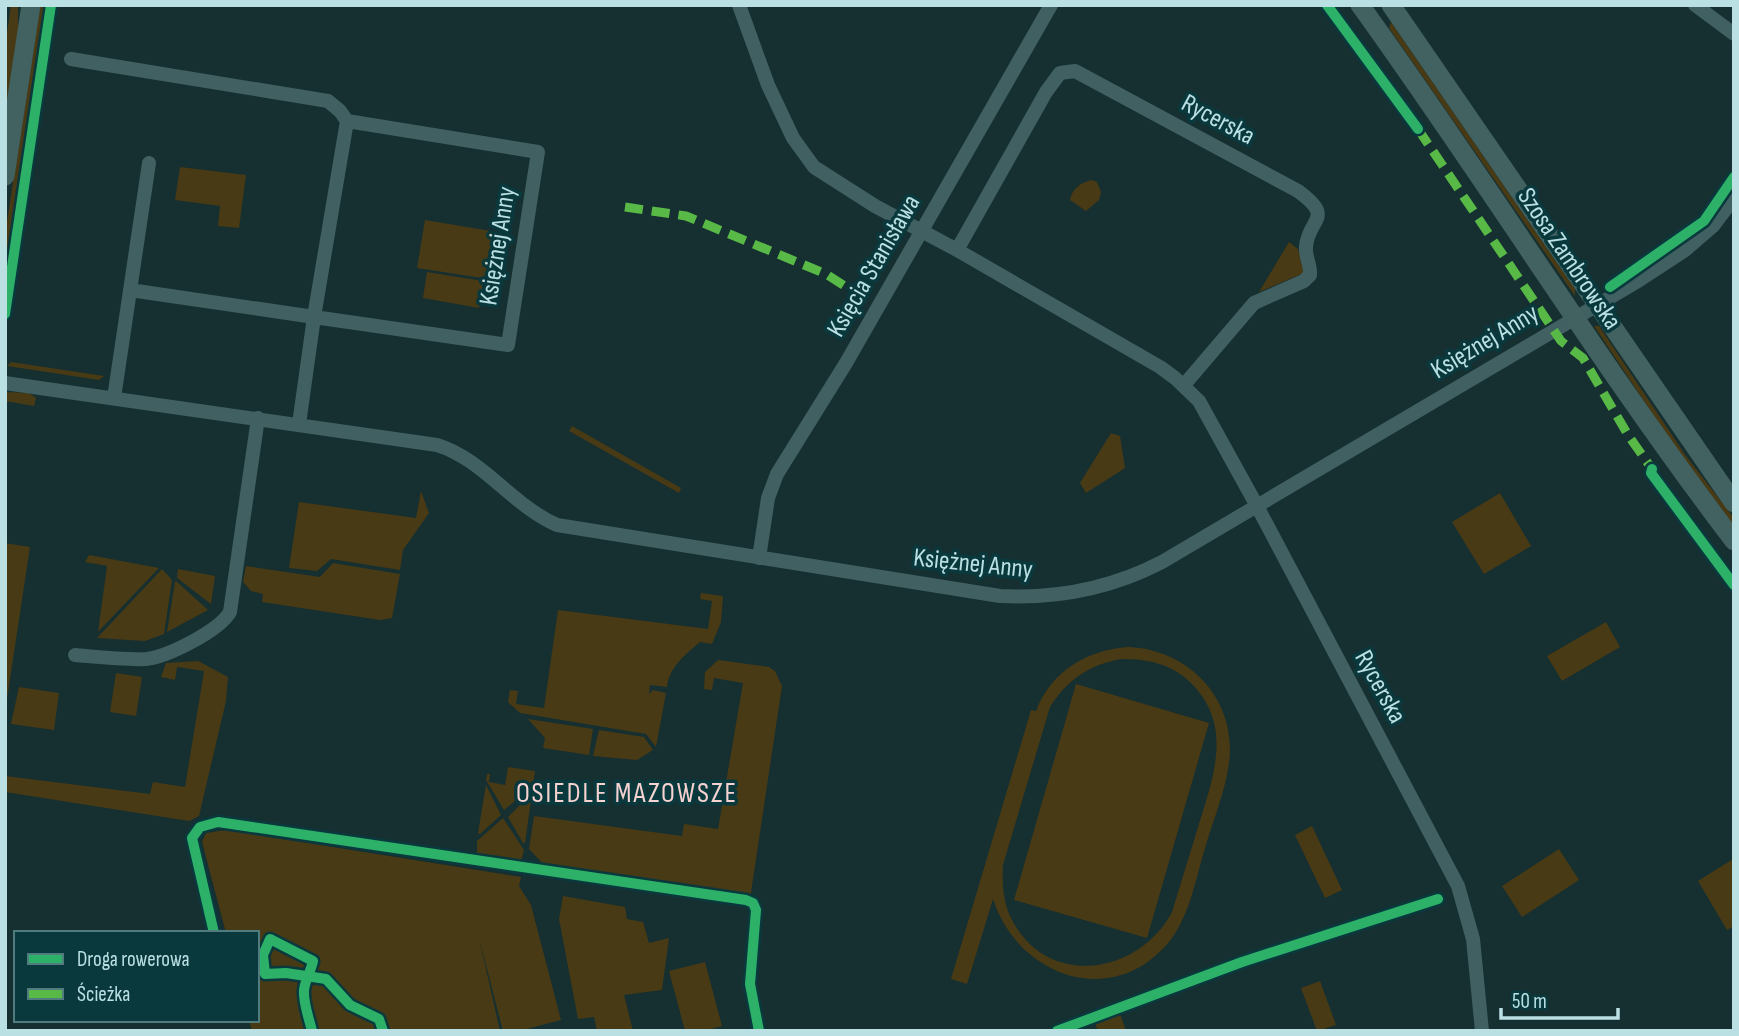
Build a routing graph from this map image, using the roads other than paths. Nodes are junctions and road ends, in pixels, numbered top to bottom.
1 (31, 5) edge
2 (739, 5) edge
3 (1051, 5) edge
4 (1360, 5) edge
5 (1391, 5) edge
6 (1695, 5) edge
7 (1734, 34) edge
8 (71, 59) dead end
9 (347, 121) junction
10 (149, 163) dead end
11 (5, 176) edge
12 (1734, 198) edge
13 (922, 232) junction
14 (957, 250) junction
15 (130, 290) junction
16 (1597, 306) junction
17 (1576, 316) junction
18 (314, 317) junction
19 (5, 383) edge
20 (1184, 385) junction
21 (114, 398) junction
22 (258, 418) junction
23 (299, 424) junction
24 (1734, 503) edge
25 (1258, 506) junction
26 (1734, 541) edge
27 (759, 558) junction
28 (75, 655) dead end
29 (1482, 1031) edge

1 - 11 main road
2 - 13 street, Rycerska
3 - 13 street, Księcia Stanisława
4 - 17 main road, Szosa Zambrowska
5 - 16 main road, Szosa Zambrowska
6 - 7 street
8 - 9 street, Księżnej Anny
9 - 18 street
9 - 18 street, Księżnej Anny
10 - 15 street
12 - 16 street, Księżnej Anny
13 - 14 street, Rycerska
13 - 27 street, Księcia Stanisława
14 - 20 street, Rycerska
14 - 20 street, Rycerska
15 - 18 street, Księżnej Anny
15 - 21 street
16 - 17 street, Księżnej Anny
16 - 24 main road, Szosa Zambrowska
17 - 25 street, Księżnej Anny
17 - 26 main road, Szosa Zambrowska
18 - 23 street
19 - 21 street, Księżnej Anny
20 - 25 street, Rycerska
21 - 22 street, Księżnej Anny
22 - 23 street, Księżnej Anny
22 - 28 street
23 - 27 street, Księżnej Anny
25 - 27 street, Księżnej Anny
25 - 29 street, Rycerska

